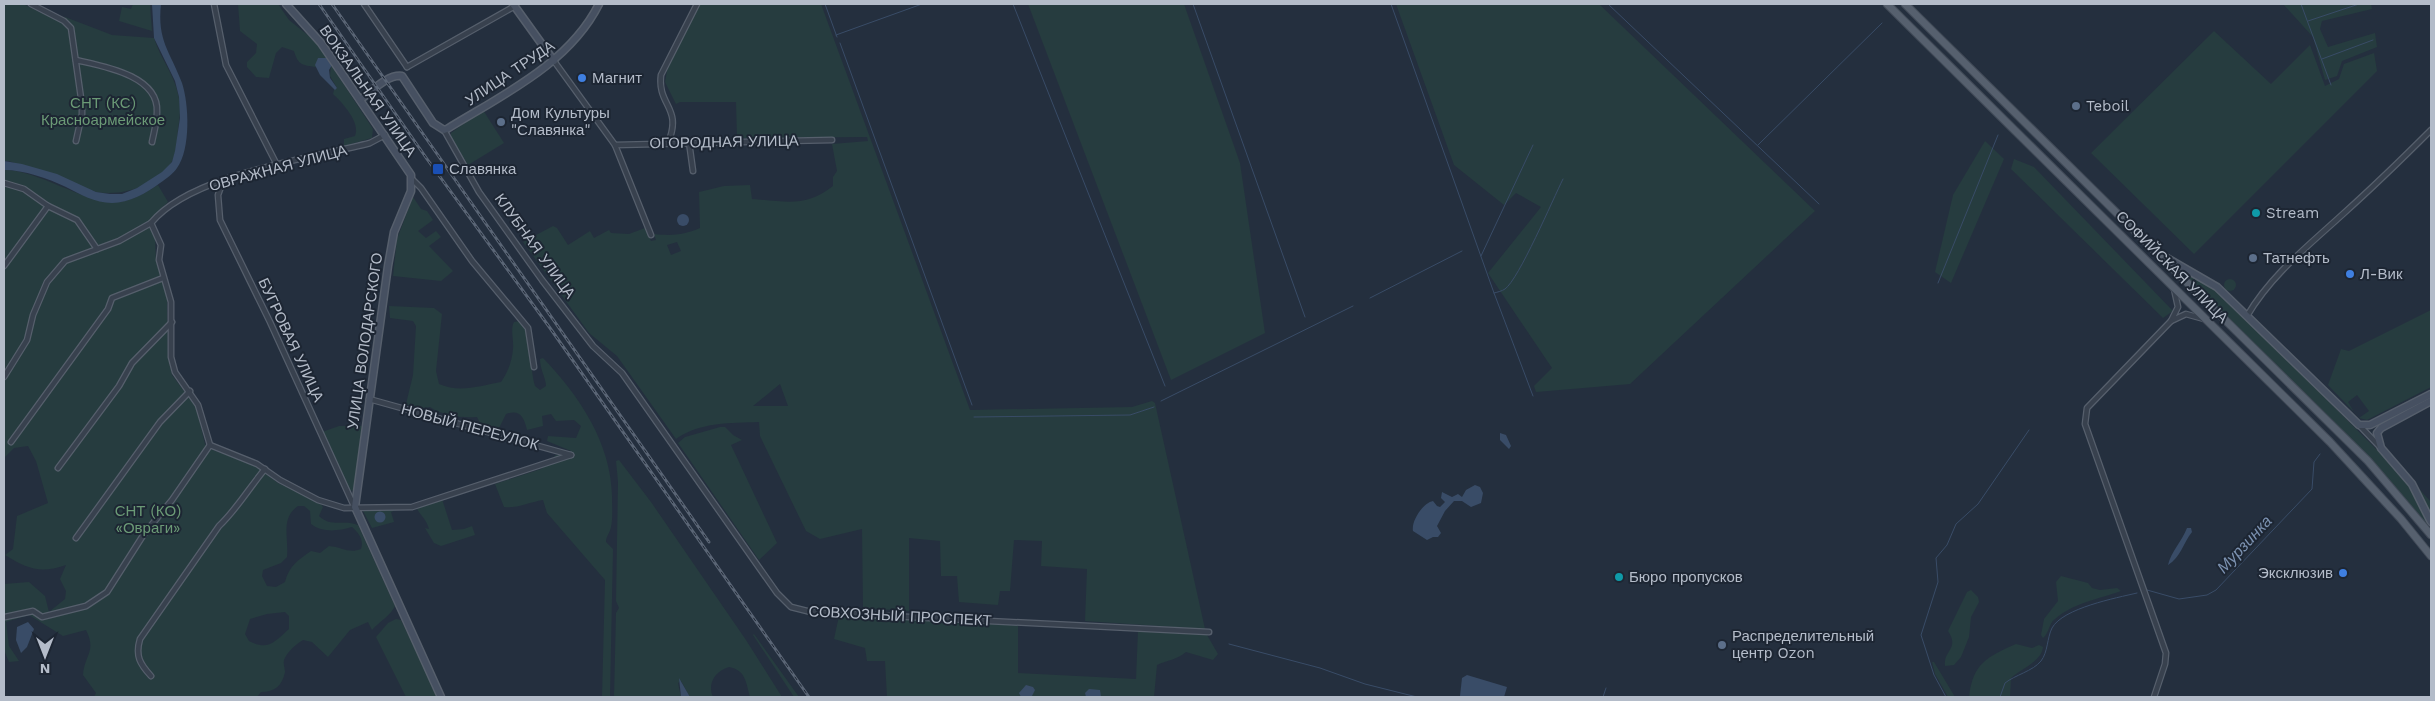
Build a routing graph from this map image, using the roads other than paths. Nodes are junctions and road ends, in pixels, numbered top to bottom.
1 (31, 4) edge
2 (214, 4) edge
3 (286, 4) edge
4 (364, 4) edge
5 (599, 4) edge
6 (697, 4) edge
7 (1887, 4) edge
8 (1905, 4) edge
9 (514, 5) edge
10 (76, 60) junction
11 (554, 61) junction
12 (407, 67) junction
13 (402, 76) junction
14 (361, 99) junction
15 (444, 130) junction
16 (2431, 130) edge
17 (385, 135) junction
18 (832, 140) dead end
19 (76, 141) dead end
20 (152, 142) dead end
21 (689, 142) junction
22 (668, 143) junction
23 (616, 145) junction
24 (277, 165) junction
25 (692, 171) dead end
26 (412, 179) junction
27 (223, 181) junction
28 (4, 183) edge
29 (48, 206) junction
30 (151, 223) junction
31 (651, 236) dead end
32 (97, 249) junction
33 (2154, 251) junction
34 (4, 266) edge
35 (164, 278) junction
36 (2173, 288) junction
37 (2247, 316) junction
38 (2206, 320) junction
39 (2171, 321) junction
40 (172, 322) junction
41 (600, 352) joint
42 (534, 367) dead end
43 (4, 377) edge
44 (190, 391) junction
45 (2431, 394) edge
46 (368, 399) junction
47 (2431, 401) edge
48 (2359, 425) junction
49 (11, 442) dead end
50 (210, 445) junction
51 (2380, 448) junction
52 (58, 468) dead end
53 (265, 469) junction
54 (354, 508) junction
55 (2431, 522) edge
56 (2431, 535) edge
57 (76, 538) dead end
58 (2431, 556) edge
59 (5, 617) edge
60 (1209, 632) dead end
61 (151, 676) dead end
62 (441, 697) edge
63 (2154, 697) edge

1 - 10 street
2 - 24 street
3 - 14 street, ВОКЗАЛЬНАЯ УЛИЦА
4 - 12 street
5 - 11 street, УЛИЦА ТРУДА
6 - 22 street
7 - 36 main road, СОФИЙСКАЯ УЛИЦА
8 - 33 main road, СОФИЙСКАЯ УЛИЦА
9 - 11 street
9 - 12 street
10 - 19 street
10 - 20 street
11 - 15 street, УЛИЦА ТРУДА
11 - 23 street
12 - 13 street
13 - 14 street
13 - 15 street, КЛУБНАЯ УЛИЦА
14 - 17 street, ВОКЗАЛЬНАЯ УЛИЦА
15 - 41 street, КЛУБНАЯ УЛИЦА
16 - 37 street
17 - 24 street, ОВРАЖНАЯ УЛИЦА
17 - 26 street, ВОКЗАЛЬНАЯ УЛИЦА
18 - 21 street, ОГОРОДНАЯ УЛИЦА
21 - 22 street, ОГОРОДНАЯ УЛИЦА
21 - 25 street
22 - 23 street, ОГОРОДНАЯ УЛИЦА
23 - 31 street
24 - 27 street, ОВРАЖНАЯ УЛИЦА
26 - 42 street, ВОКЗАЛЬНАЯ УЛИЦА
26 - 46 street, УЛИЦА ВОЛОДАРСКОГО
27 - 30 street, ОВРАЖНАЯ УЛИЦА
27 - 54 street, БУГРОВАЯ УЛИЦА
28 - 29 street
29 - 32 street
29 - 34 street
30 - 32 street, ОВРАЖНАЯ УЛИЦА
30 - 35 street
32 - 43 street, ОВРАЖНАЯ УЛИЦА
33 - 37 street, СОФИЙСКАЯ УЛИЦА
33 - 56 main road, СОФИЙСКАЯ УЛИЦА
35 - 40 street
35 - 49 street
36 - 38 main road, СОФИЙСКАЯ УЛИЦА
36 - 39 street
37 - 48 street, СОФИЙСКАЯ УЛИЦА
38 - 39 street
38 - 58 main road, СОФИЙСКАЯ УЛИЦА
39 - 63 street
40 - 44 street
40 - 52 street
41 - 60 street, СОВХОЗНЫЙ ПРОСПЕКТ
44 - 50 street
44 - 57 street
45 - 48 street
46 - 54 street, УЛИЦА ВОЛОДАРСКОГО
46 - 54 street, НОВЫЙ ПЕРЕУЛОК
47 - 51 street
48 - 51 street, СОФИЙСКАЯ УЛИЦА
50 - 53 street
50 - 59 street
51 - 55 street, СОФИЙСКАЯ УЛИЦА
53 - 54 street
53 - 61 street
54 - 62 street

